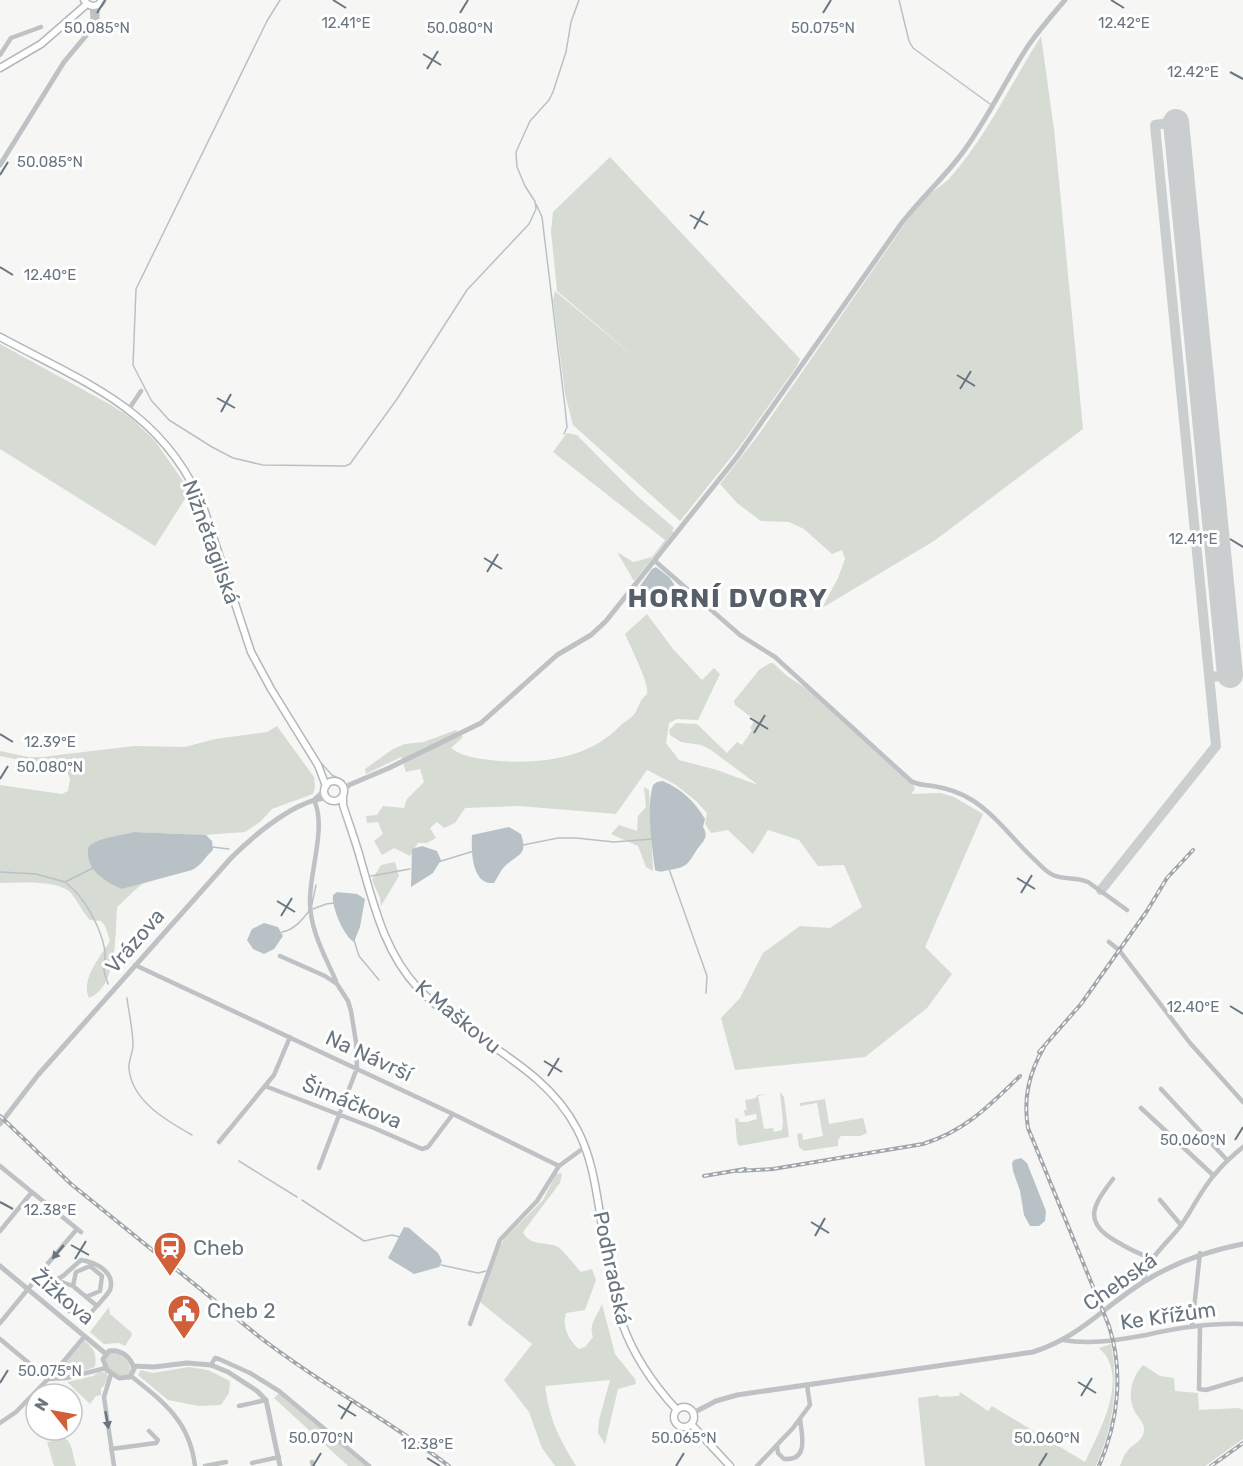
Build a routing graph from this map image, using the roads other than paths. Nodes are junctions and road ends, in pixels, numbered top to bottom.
1 (1065, 0) edge
2 (92, 3) edge
3 (40, 27) dead end
4 (0, 55) edge
5 (0, 68) edge
6 (0, 165) edge
7 (0, 337) edge
8 (141, 391) dead end
9 (129, 409) junction
10 (655, 561) junction
11 (318, 765) junction
12 (342, 787) junction
13 (326, 788) junction
14 (314, 800) junction
15 (331, 800) junction
16 (347, 817) junction
17 (1126, 910) dead end
18 (1108, 942) dead end
19 (280, 956) dead end
20 (135, 965) junction
21 (337, 984) junction
22 (290, 1037) junction
23 (357, 1068) junction
24 (265, 1086) junction
25 (1161, 1089) dead end
26 (1243, 1102) edge
27 (1141, 1108) dead end
28 (453, 1114) junction
29 (339, 1115) junction
30 (0, 1124) edge
31 (219, 1142) dead end
32 (585, 1147) junction
33 (1243, 1147) edge
34 (1227, 1160) junction
35 (0, 1166) edge
36 (559, 1166) junction
37 (319, 1168) dead end
38 (1213, 1175) junction
39 (1113, 1179) dead end
40 (32, 1192) junction
41 (1160, 1200) dead end
42 (1181, 1225) junction
43 (0, 1231) edge
44 (1243, 1244) edge
45 (1200, 1253) junction
46 (1153, 1259) junction
47 (0, 1266) edge
48 (45, 1276) junction
49 (56, 1280) junction
50 (1144, 1281) junction
51 (73, 1286) junction
52 (28, 1289) junction
53 (86, 1298) junction
54 (97, 1306) junction
55 (0, 1323) edge
56 (470, 1324) dead end
57 (1243, 1324) edge
58 (1192, 1327) junction
59 (1200, 1327) junction
60 (84, 1337) junction
61 (0, 1339) edge
62 (1063, 1340) junction
63 (106, 1354) junction
64 (211, 1365) junction
65 (133, 1366) junction
66 (106, 1368) junction
67 (53, 1374) dead end
68 (111, 1374) junction
69 (131, 1376) junction
70 (48, 1379) junction
71 (1243, 1379) edge
72 (807, 1385) junction
73 (266, 1400) junction
74 (240, 1406) dead end
75 (677, 1410) junction
76 (693, 1413) junction
77 (800, 1419) junction
78 (0, 1423) edge
79 (691, 1424) junction
80 (149, 1431) dead end
81 (777, 1446) junction
82 (111, 1449) junction
83 (279, 1457) junction
84 (226, 1462) dead end
85 (252, 1463) dead end
86 (114, 1466) edge
87 (195, 1466) edge
88 (205, 1466) edge
89 (280, 1466) edge
90 (369, 1466) edge
91 (730, 1466) edge
92 (757, 1466) edge

1 - 10 street
2 - 5 main road
2 - 6 street
3 - 4 street
7 - 9 main road, Nižnětagilská
8 - 9 street
9 - 11 main road, Nižnětagilská
10 - 12 street
10 - 17 street
11 - 12 main road
11 - 13 main road, Nižnětagilská
12 - 13 main road
12 - 15 main road
12 - 16 main road, K Maškovu
13 - 14 street
13 - 15 main road, Nižnětagilská
14 - 15 street, Vrázova
14 - 20 street, Vrázova
14 - 21 street
15 - 16 main road, Nižnětagilská
16 - 32 main road, K Maškovu
18 - 26 street
19 - 21 street
20 - 22 street, Na Návrší
20 - 30 street, Vrázova
21 - 23 street
22 - 23 street, Na Návrší
22 - 24 street
23 - 28 street, Na Návrší
23 - 29 street
24 - 29 street, Šimáčkova
24 - 31 street
25 - 34 street
27 - 38 street
28 - 29 street, Šimáčkova
28 - 36 street, Na Návrší
29 - 37 street
32 - 36 street
32 - 75 main road, Podhradská
33 - 34 street
34 - 38 street
35 - 40 street
36 - 56 street
38 - 42 street
39 - 46 street
40 - 43 street
40 -> 48 street
41 - 42 street
42 - 46 street
44 - 45 street, Chebská
45 - 50 street, Chebská
45 - 58 street
46 - 50 street
47 - 52 street, Žižkova
48 - 49 street
48 - 52 street
49 - 51 street
49 - 54 street
49 - 54 street
50 - 62 street, Chebská
51 - 53 street
51 - 53 street
52 - 55 street
52 - 60 street, Žižkova
53 - 54 street
57 - 59 street, Ke Křížům
58 - 59 street, Ke Křížům
58 - 62 street, Ke Křížům
59 - 71 street
60 - 63 street, Žižkova
60 - 67 street
61 - 70 street
62 - 72 street, Chebská
63 - 65 street
63 - 66 street
64 - 65 street
64 - 73 street
64 - 90 street
65 - 69 street
66 - 68 street
66 - 70 street
68 - 69 street
68 -> 82 street
69 - 87 street
70 - 78 street
72 - 76 street
72 - 77 street
73 - 74 street
73 - 83 street
75 - 76 main road
75 - 79 main road
76 - 79 main road
77 - 81 street
77 - 81 street
79 - 91 main road
80 - 82 street
81 - 92 street
82 - 86 street
83 - 85 street
83 - 89 street
84 - 88 street

